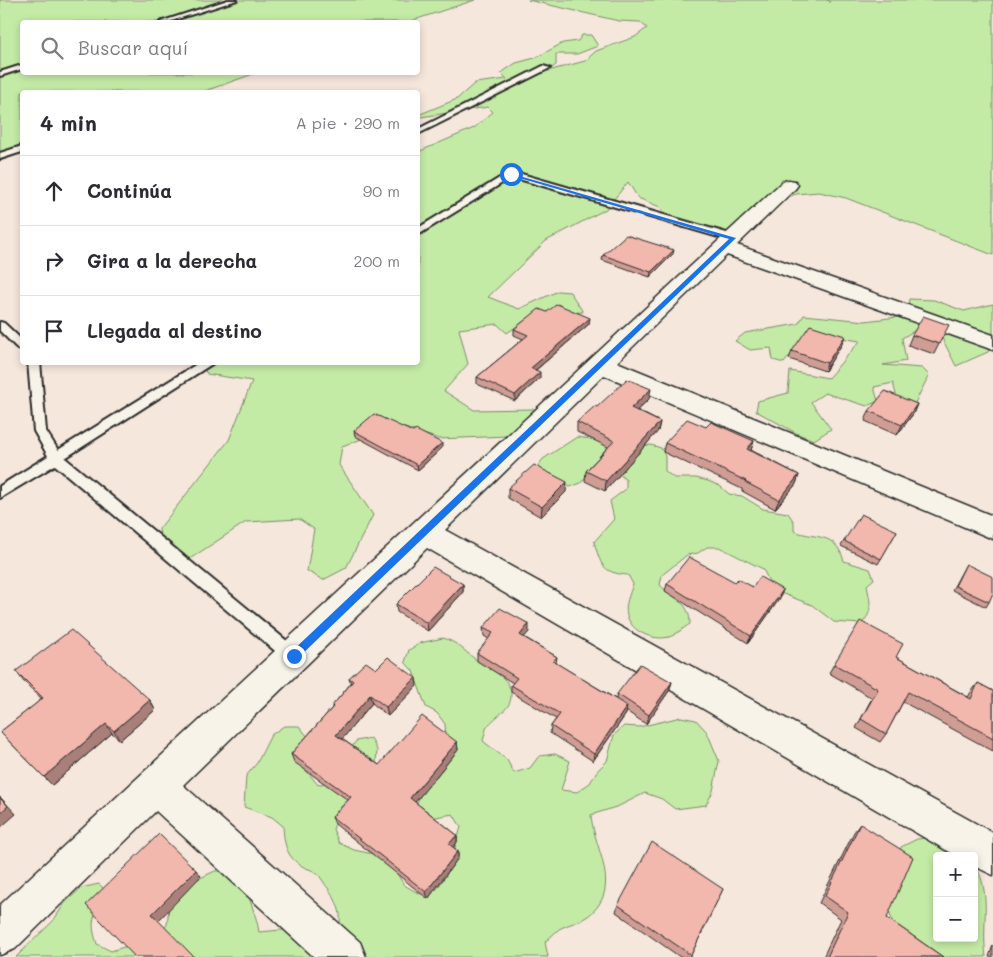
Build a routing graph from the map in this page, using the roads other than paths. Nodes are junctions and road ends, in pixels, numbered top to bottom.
1 (234, 0) edge
2 (169, 20) edge
3 (20, 68) edge
4 (546, 68) dead end
5 (0, 74) edge
6 (420, 131) edge
7 (20, 150) edge
8 (0, 156) edge
9 (789, 185) dead end
10 (420, 230) edge
11 (728, 243) junction
12 (0, 326) edge
13 (993, 343) edge
14 (20, 344) edge
15 (600, 364) junction
16 (34, 365) edge
17 (204, 365) edge
18 (56, 458) junction
19 (0, 493) edge
20 (993, 528) edge
21 (424, 532) junction
22 (294, 656) junction
23 (156, 786) junction
24 (993, 855) edge
25 (0, 934) edge
26 (345, 957) edge

1 - 2 lane
3 - 5 lane
4 - 6 lane
7 - 8 lane
9 - 11 street
10 - 11 lane
11 - 13 street
11 - 15 street
12 - 14 lane
15 - 20 street
15 - 21 street
16 - 18 lane
17 - 18 lane
18 - 19 lane
18 - 22 lane
21 - 22 street
21 - 24 street
22 - 23 street
23 - 25 street
23 - 26 street

